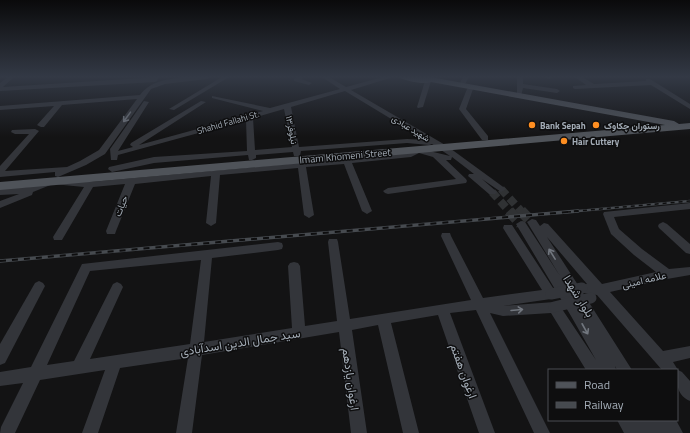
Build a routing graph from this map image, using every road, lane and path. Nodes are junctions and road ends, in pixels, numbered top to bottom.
1 (139, 97) edge
2 (141, 97) edge
3 (149, 97) edge
4 (192, 97) edge
5 (214, 97) dead end
6 (316, 97) edge
7 (359, 97) edge
8 (423, 97) edge
9 (467, 97) edge
10 (514, 97) edge
11 (532, 97) edge
12 (674, 97) edge
13 (203, 102) dead end
14 (59, 104) junction
15 (288, 105) junction
16 (420, 107) dead end
17 (690, 107) edge
18 (0, 108) edge
19 (172, 109) dead end
20 (271, 110) junction
21 (249, 116) junction
22 (625, 118) junction
23 (655, 124) junction
24 (41, 125) dead end
25 (633, 126) junction
26 (682, 126) edge
27 (15, 132) dead end
28 (580, 133) junction
29 (555, 135) junction
30 (485, 138) junction
31 (417, 150) junction
32 (443, 150) junction
33 (297, 151) junction
34 (102, 152) junction
35 (114, 153) junction
36 (252, 155) junction
37 (346, 162) junction
38 (302, 166) junction
39 (71, 168) junction
40 (0, 172) edge
41 (110, 173) junction
42 (216, 174) junction
43 (55, 178) junction
44 (0, 179) edge
45 (131, 182) junction
46 (0, 186) edge
47 (90, 186) junction
48 (501, 189) tunnel mouth
49 (388, 191) dead end
50 (0, 192) edge
51 (492, 192) tunnel mouth
52 (0, 205) edge
53 (690, 206) edge
54 (367, 211) dead end
55 (309, 215) dead end
56 (211, 223) dead end
57 (663, 226) dead end
58 (544, 227) tunnel mouth
59 (508, 228) dead end
60 (111, 231) dead end
61 (446, 236) dead end
62 (58, 237) dead end
63 (332, 242) dead end
64 (278, 246) dead end
65 (690, 250) edge
66 (207, 256) junction
67 (294, 266) dead end
68 (685, 272) edge
69 (667, 274) junction
70 (690, 280) edge
71 (39, 286) dead end
72 (117, 287) dead end
73 (595, 294) junction
74 (552, 300) junction
75 (479, 305) junction
76 (442, 309) junction
77 (383, 319) junction
78 (343, 326) junction
79 (299, 333) junction
80 (196, 350) junction
81 (690, 352) edge
82 (0, 358) edge
83 (662, 358) junction
84 (115, 362) junction
85 (79, 367) junction
86 (593, 369) edge
87 (608, 369) edge
88 (624, 369) edge
89 (632, 369) edge
90 (671, 369) edge
91 (36, 373) junction
92 (678, 378) edge
93 (0, 379) edge
94 (690, 393) edge
95 (626, 421) edge
96 (640, 421) edge
97 (657, 421) edge
98 (667, 421) edge
99 (7, 433) edge
100 (90, 433) edge
101 (184, 433) edge
102 (359, 433) edge
103 (411, 433) edge
104 (487, 433) edge
105 (542, 433) edge
106 (633, 433) edge
107 (647, 433) edge
108 (664, 433) edge
109 (675, 433) edge

1 - 14 street
2 -> 34 street
3 - 35 street
4 - 19 street
5 - 20 street
6 - 15 street, Shahid Fallahi St.
7 - 32 street, شهید عبادی
8 - 16 street
9 - 30 street
10 - 22 main road
11 - 26 main road
12 - 17 street
13 - 35 street
14 - 18 street
14 - 24 street
15 - 20 street, Shahid Fallahi St.
15 - 33 street, نیلوفر۱۳
20 - 21 street, Shahid Fallahi St.
21 - 35 street, Shahid Fallahi St.
21 - 36 street
22 - 23 main road
22 - 25 main road
23 - 25 main road, Imam Khomeni Street
23 - 26 main road
25 - 28 main road, Imam Khomeni Street
26 - 28 main road, Imam Khomeni Street
27 - 40 street
28 - 29 main road, Imam Khomeni Street
29 - 30 main road, Imam Khomeni Street
29 - 32 main road, Imam Khomeni Street
30 - 32 main road, Imam Khomeni Street
31 - 32 main road, Imam Khomeni Street
31 - 37 street
31 - 41 main road, Imam Khomeni Street
32 - 33 main road, Imam Khomeni Street
32 - 48 street
32 - 49 street
32 - 51 street
33 - 36 main road, Imam Khomeni Street
34 - 35 street
34 - 39 street
35 - 41 street
36 - 41 main road, Imam Khomeni Street
37 - 38 street
37 - 54 street
38 - 42 street
38 - 55 street
39 - 40 street
39 - 43 street
41 - 43 main road, Imam Khomeni Street
42 - 45 street
42 - 56 street
43 - 44 main road, Imam Khomeni Street
43 - 46 main road, Imam Khomeni Street
43 - 47 street
43 - 50 street
43 - 52 street
45 - 47 street
45 - 60 street, حیات
47 - 62 street
53 - 69 street
57 - 65 street
58 - 73 street
59 - 74 street
61 - 75 street
63 - 78 street, ارغوان یازدهم
64 - 66 street
66 - 80 street
66 - 91 street
67 - 79 street
68 - 69 street, علامه امینی
68 - 70 street
69 - 73 street, علامه امینی
71 - 82 street
72 - 85 street
73 - 74 street, علامه امینی, bridge
73 - 74 street, bridge
73 - 83 street
73 - 89 street
74 - 75 street, سید جمال الدین اسدآبادی
74 - 86 street
75 - 76 street, سید جمال الدین اسدآبادی
75 - 105 street
76 - 77 street, سید جمال الدین اسدآبادی
76 - 104 street, ارغوان هفتم
77 - 78 street, سید جمال الدین اسدآبادی
77 - 103 street
78 - 79 street, سید جمال الدین اسدآبادی
78 - 102 street, ارغوان یازدهم
79 - 80 street, سید جمال الدین اسدآبادی
80 - 84 street, سید جمال الدین اسدآبادی
80 - 101 street
81 - 83 street
83 - 90 street
84 - 85 street, سید جمال الدین اسدآبادی
84 - 100 street
85 - 91 street, سید جمال الدین اسدآبادی
88 -> 87 street, بلوار شهدا
91 - 93 street, سید جمال الدین اسدآبادی
91 - 99 street
92 - 94 street
95 - 106 street
96 - 107 street
97 - 108 street
98 - 109 street

